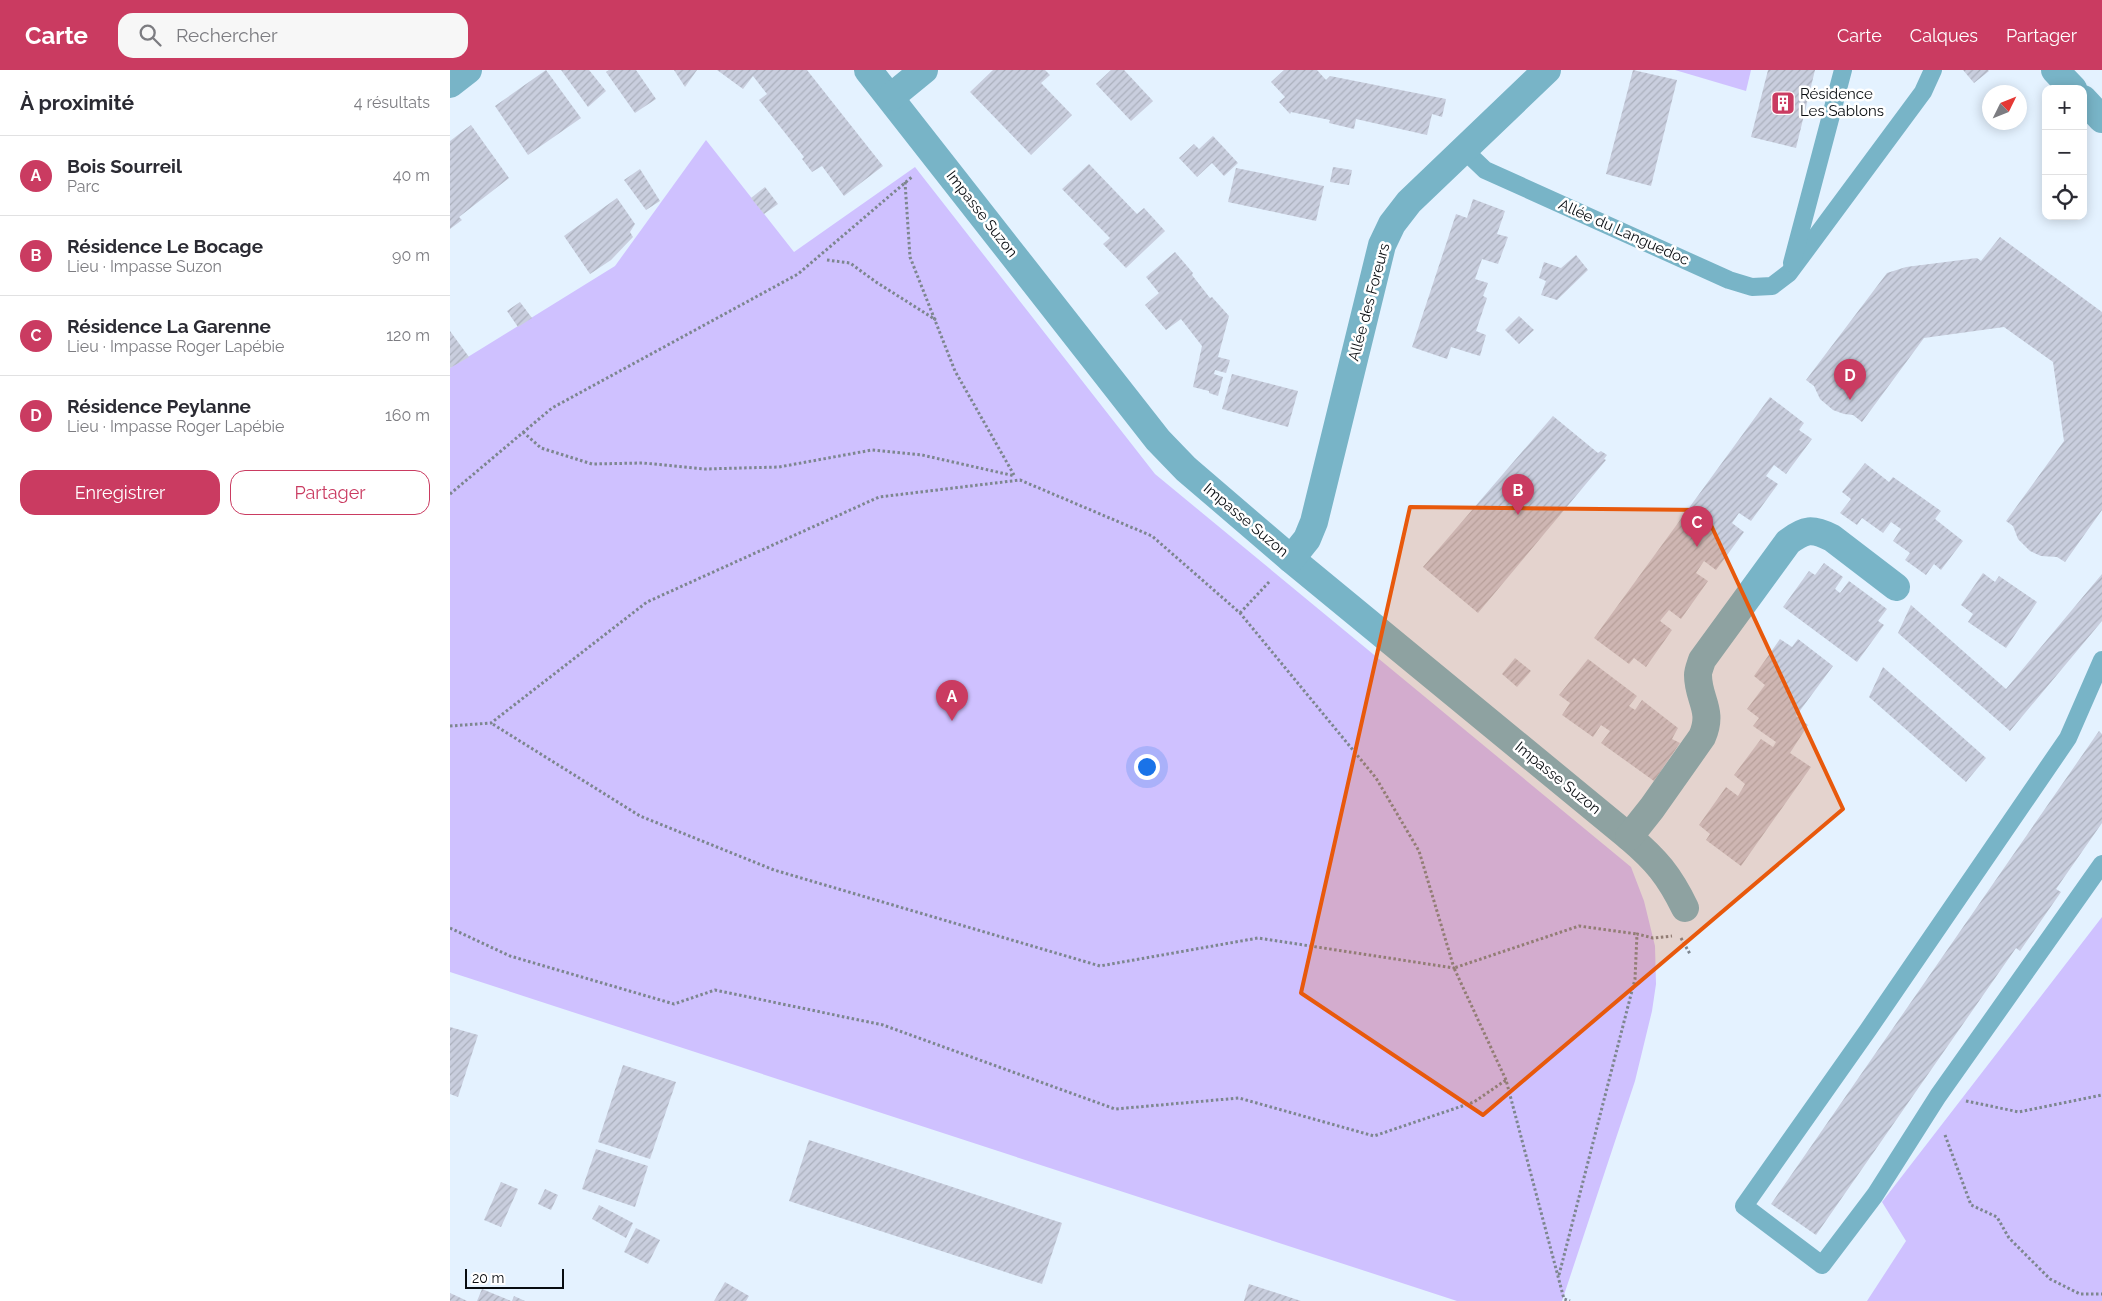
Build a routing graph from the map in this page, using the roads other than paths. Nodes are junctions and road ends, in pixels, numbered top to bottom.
1 (468, 70) edge
2 (868, 70) edge
3 (924, 70) edge
4 (1547, 70) edge
5 (1844, 70) edge
6 (1933, 70) edge
7 (2055, 70) edge
8 (450, 84) edge
9 (2069, 85) edge
10 (891, 98) junction
11 (2087, 103) edge
12 (2102, 119) edge
13 (1463, 149) junction
14 (1789, 273) junction
15 (1291, 559) junction
16 (1896, 587) dead end
17 (2102, 660) edge
18 (2095, 696) edge
19 (1629, 836) junction
20 (2102, 864) edge
21 (1685, 908) dead end

1 - 8 street
2 - 10 street, Impasse Suzon
3 - 10 street
4 - 13 street, Allée des Foreurs
5 - 14 lane
6 - 14 lane, Allée du Languedoc
7 - 9 street
10 - 15 street, Impasse Suzon
11 - 12 street
13 - 14 lane, Allée du Languedoc
13 - 15 street, Allée des Foreurs
15 - 19 street, Impasse Suzon
16 - 19 street
17 - 18 lane
18 - 20 lane
19 - 21 street, Impasse Suzon

